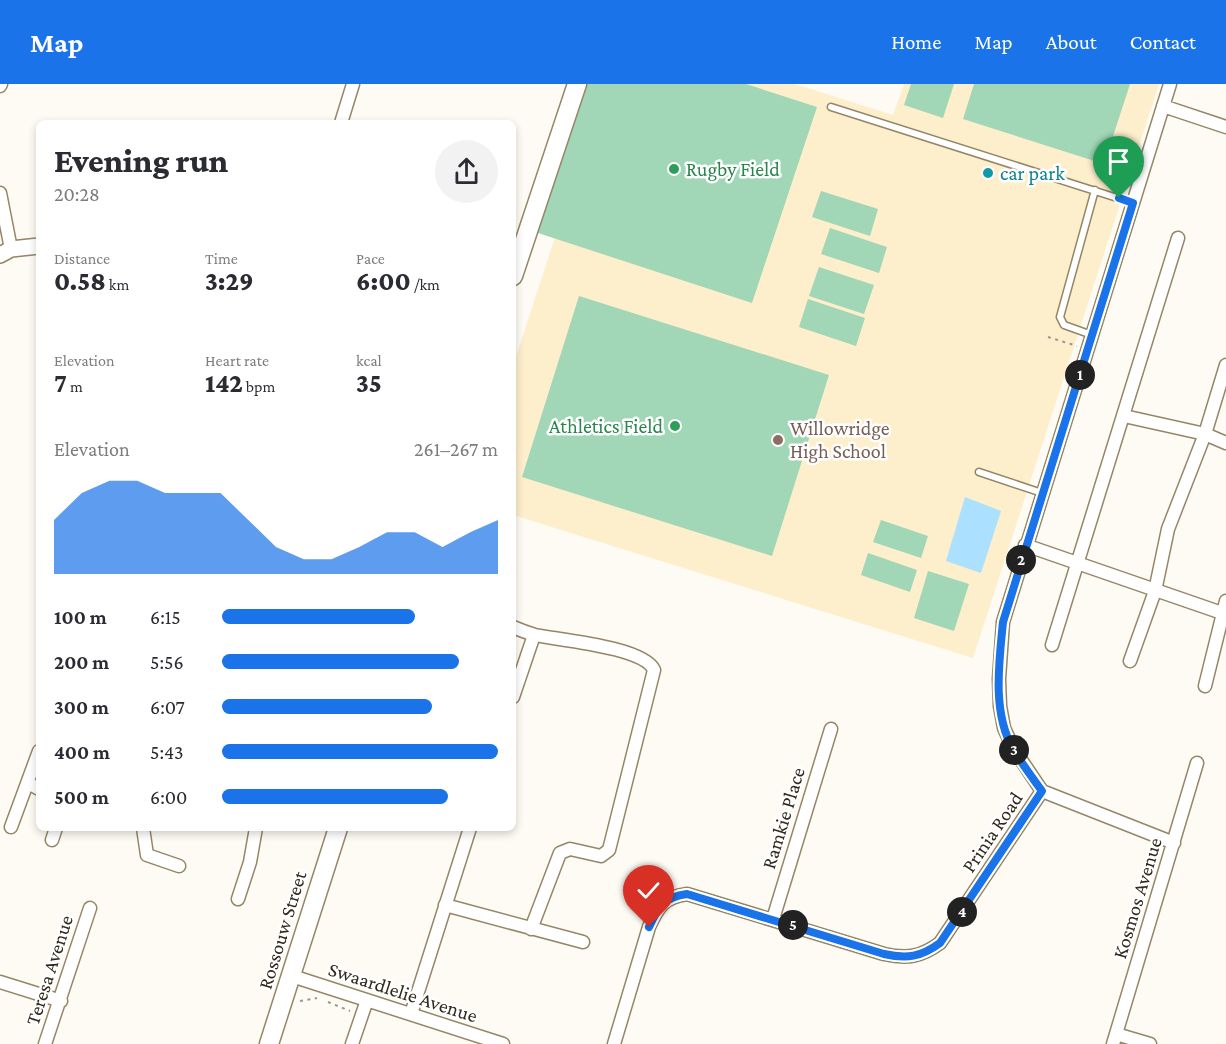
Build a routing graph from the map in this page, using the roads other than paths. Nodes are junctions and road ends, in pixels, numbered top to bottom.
1 (577, 84) edge
2 (1170, 84) edge
3 (350, 85) edge
4 (1163, 106) junction
5 (831, 107) dead end
6 (342, 120) edge
7 (1226, 127) edge
8 (1095, 190) junction
9 (0, 194) edge
10 (1133, 203) junction
11 (1178, 238) dead end
12 (36, 247) edge
13 (6, 252) edge
14 (516, 267) edge
15 (1092, 335) junction
16 (1226, 365) edge
17 (1124, 416) junction
18 (1205, 434) junction
19 (1226, 443) edge
20 (979, 472) dead end
21 (1042, 493) junction
22 (1025, 545) junction
23 (1076, 563) junction
24 (1155, 591) junction
25 (1224, 607) edge
26 (516, 628) edge
27 (534, 635) junction
28 (1052, 645) dead end
29 (1130, 661) dead end
30 (1205, 686) dead end
31 (516, 688) edge
32 (831, 729) dead end
33 (1197, 763) dead end
34 (36, 768) edge
35 (33, 786) edge
36 (1042, 791) junction
37 (11, 827) dead end
38 (55, 831) edge
39 (143, 831) edge
40 (255, 831) edge
41 (332, 831) edge
42 (469, 831) edge
43 (52, 840) dead end
44 (1174, 843) junction
45 (179, 866) dead end
46 (238, 899) dead end
47 (445, 905) junction
48 (90, 908) dead end
49 (773, 919) junction
50 (531, 929) junction
51 (584, 942) dead end
52 (292, 976) junction
53 (0, 982) edge
54 (367, 1000) junction
55 (61, 1001) junction
56 (411, 1014) junction
57 (1115, 1039) edge
58 (45, 1044) edge
59 (269, 1044) edge
60 (352, 1044) edge
61 (503, 1044) edge
62 (614, 1044) edge
63 (1150, 1044) edge

1 - 14 main road
2 - 4 street
3 - 6 street
4 - 7 street
4 - 10 street
5 - 8 lane
8 - 10 lane
8 - 15 lane
9 - 13 street
10 - 15 street
11 - 17 street
12 - 13 street
15 - 21 street
16 - 18 street
17 - 18 street
17 - 23 street
18 - 19 street
18 - 24 street
20 - 21 lane
21 - 22 street
22 - 23 street
22 - 36 street
23 - 24 street
23 - 28 street
24 - 25 street
24 - 29 street
25 - 30 street
26 - 27 street
27 - 31 street
27 - 50 street
32 - 49 street, Ramkie Place
33 - 44 street, Kosmos Avenue
34 - 35 street
35 - 37 street
36 - 44 street
36 - 49 street, Prinia Road
38 - 43 street
39 - 45 street
40 - 46 street
41 - 52 main road, Rossouw Street
42 - 47 street
44 - 57 street, Kosmos Avenue
47 - 50 street
47 - 56 street
48 - 55 street, Teresa Avenue
49 - 62 street, Prinia Road
50 - 51 street
52 - 54 street, Swaardlelie Avenue
52 - 59 main road, Rossouw Street
53 - 55 street
54 - 56 street, Swaardlelie Avenue
54 - 60 street
55 - 58 street, Teresa Avenue
56 - 61 street, Swaardlelie Avenue
57 - 63 street

